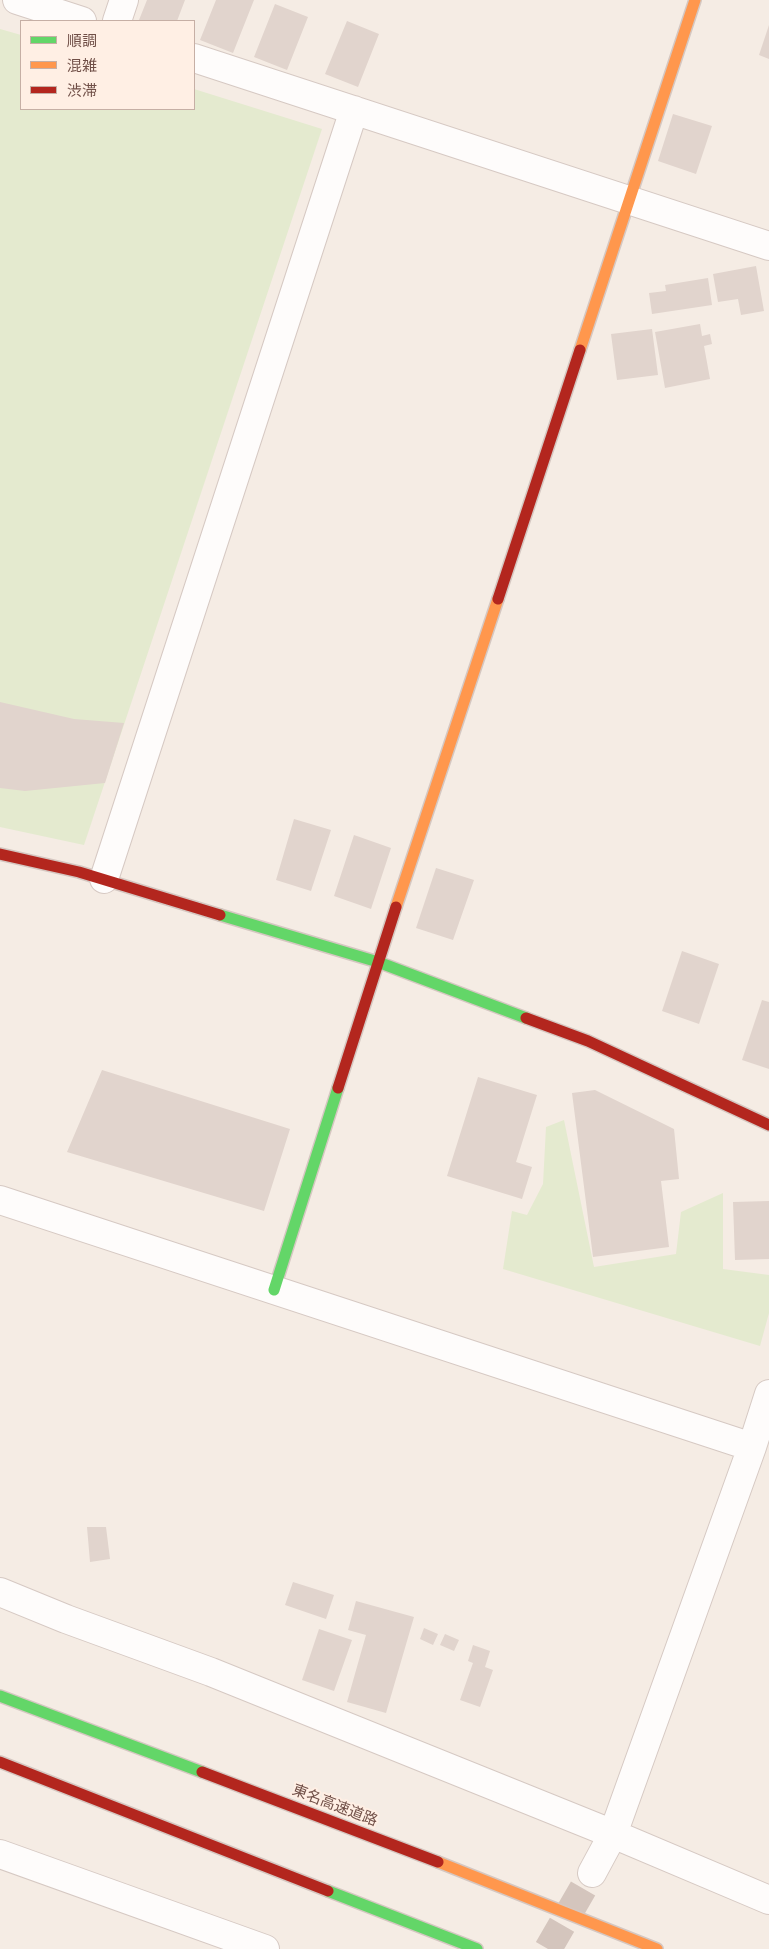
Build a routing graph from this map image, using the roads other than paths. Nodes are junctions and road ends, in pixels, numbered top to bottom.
1 (17, 0) edge
2 (124, 0) edge
3 (695, 0) edge
4 (79, 20) edge
5 (117, 20) edge
6 (195, 58) edge
7 (354, 110) junction
8 (630, 200) junction
9 (769, 246) edge
10 (0, 854) edge
11 (104, 879) junction
12 (378, 962) junction
13 (769, 1125) edge
14 (0, 1200) edge
15 (274, 1290) junction
16 (769, 1394) edge
17 (752, 1447) junction
18 (0, 1592) edge
19 (0, 1696) edge
20 (0, 1762) edge
21 (613, 1834) junction
22 (0, 1854) edge
23 (592, 1873) tunnel mouth
24 (769, 1900) edge
25 (265, 1949) edge
26 (477, 1949) edge
27 (657, 1949) edge

1 - 4 street
2 - 5 street
3 - 8 main road
6 - 7 street
7 - 8 street
7 - 11 street
8 - 9 street
8 - 12 main road
10 - 11 main road
11 - 12 main road
12 - 13 main road
12 - 15 main road
14 - 15 street
15 - 17 street
16 - 17 street
17 - 21 street
18 - 21 street
19 - 27 main road, 東名高速道路
20 - 26 main road
21 - 23 street
21 - 24 street
22 - 25 street

